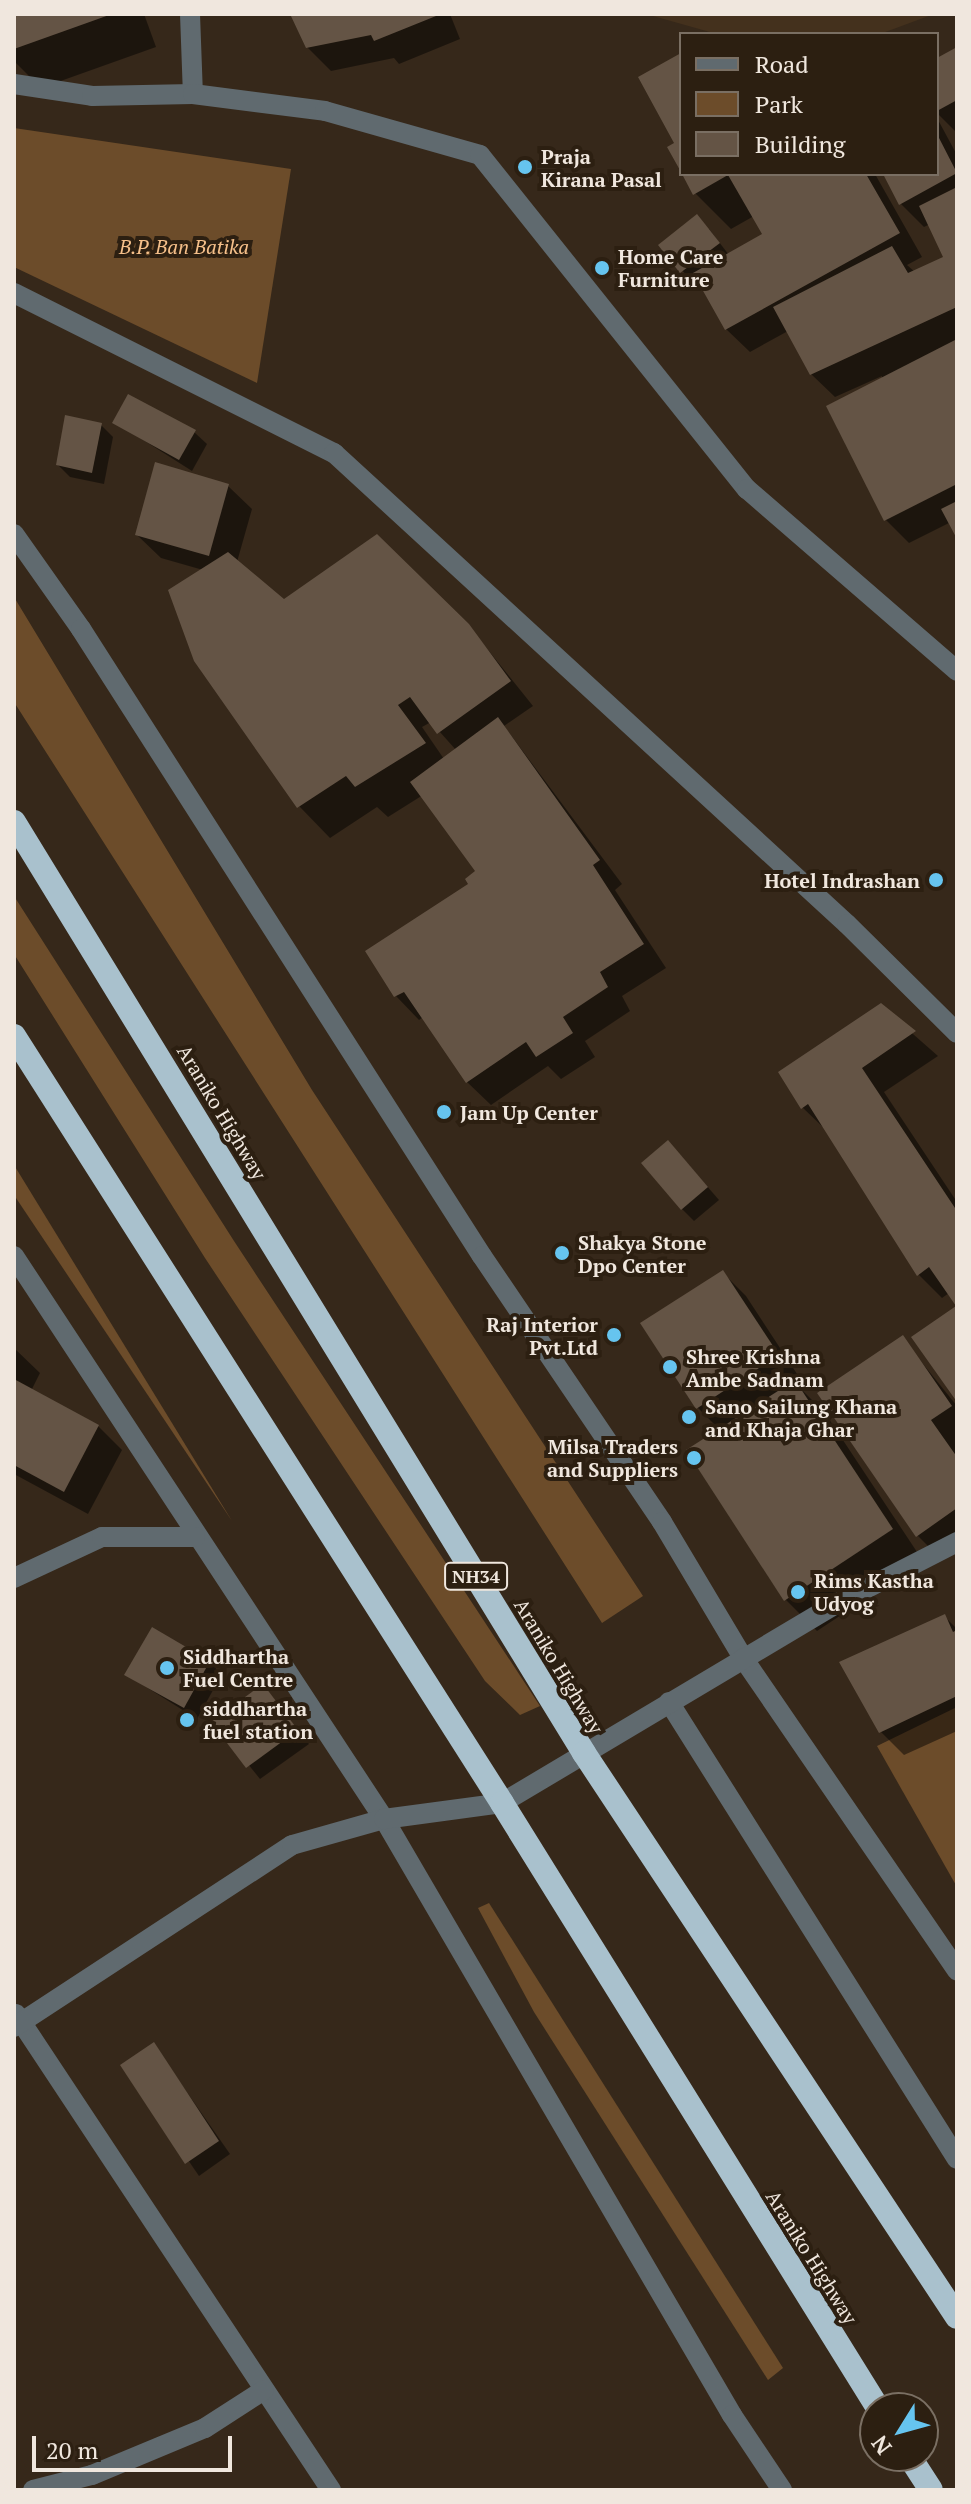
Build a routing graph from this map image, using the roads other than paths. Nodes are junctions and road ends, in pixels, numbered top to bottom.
1 (190, 14) edge
2 (14, 84) edge
3 (193, 94) junction
4 (14, 293) edge
5 (14, 534) edge
6 (957, 671) edge
7 (14, 822) edge
8 (957, 1033) edge
9 (14, 1036) edge
10 (14, 1256) edge
11 (195, 1537) junction
12 (957, 1542) edge
13 (14, 1578) edge
14 (743, 1658) junction
15 (669, 1702) junction
16 (584, 1753) junction
17 (502, 1803) junction
18 (384, 1819) junction
19 (957, 1971) edge
20 (17, 2020) edge
21 (957, 2159) edge
22 (957, 2317) edge
23 (264, 2390) junction
24 (868, 2392) edge
25 (919, 2472) edge
26 (33, 2490) edge
27 (331, 2490) edge
28 (782, 2490) edge
29 (931, 2490) edge

1 - 3 street
2 - 3 street
3 - 6 street
4 - 8 street
5 - 14 street
7 - 16 highway, Araniko Highway / NH34
9 - 17 highway, Araniko Highway
10 - 11 street
11 - 13 street
11 - 18 street
12 - 14 street
14 - 15 street
14 - 19 street
15 - 16 street
15 - 21 street
16 - 17 street
16 - 22 highway, Araniko Highway / NH34
17 - 18 street
17 - 24 highway, Araniko Highway
18 - 20 street
18 - 28 street
20 - 23 street
23 - 26 street
23 - 27 street
25 - 29 highway

